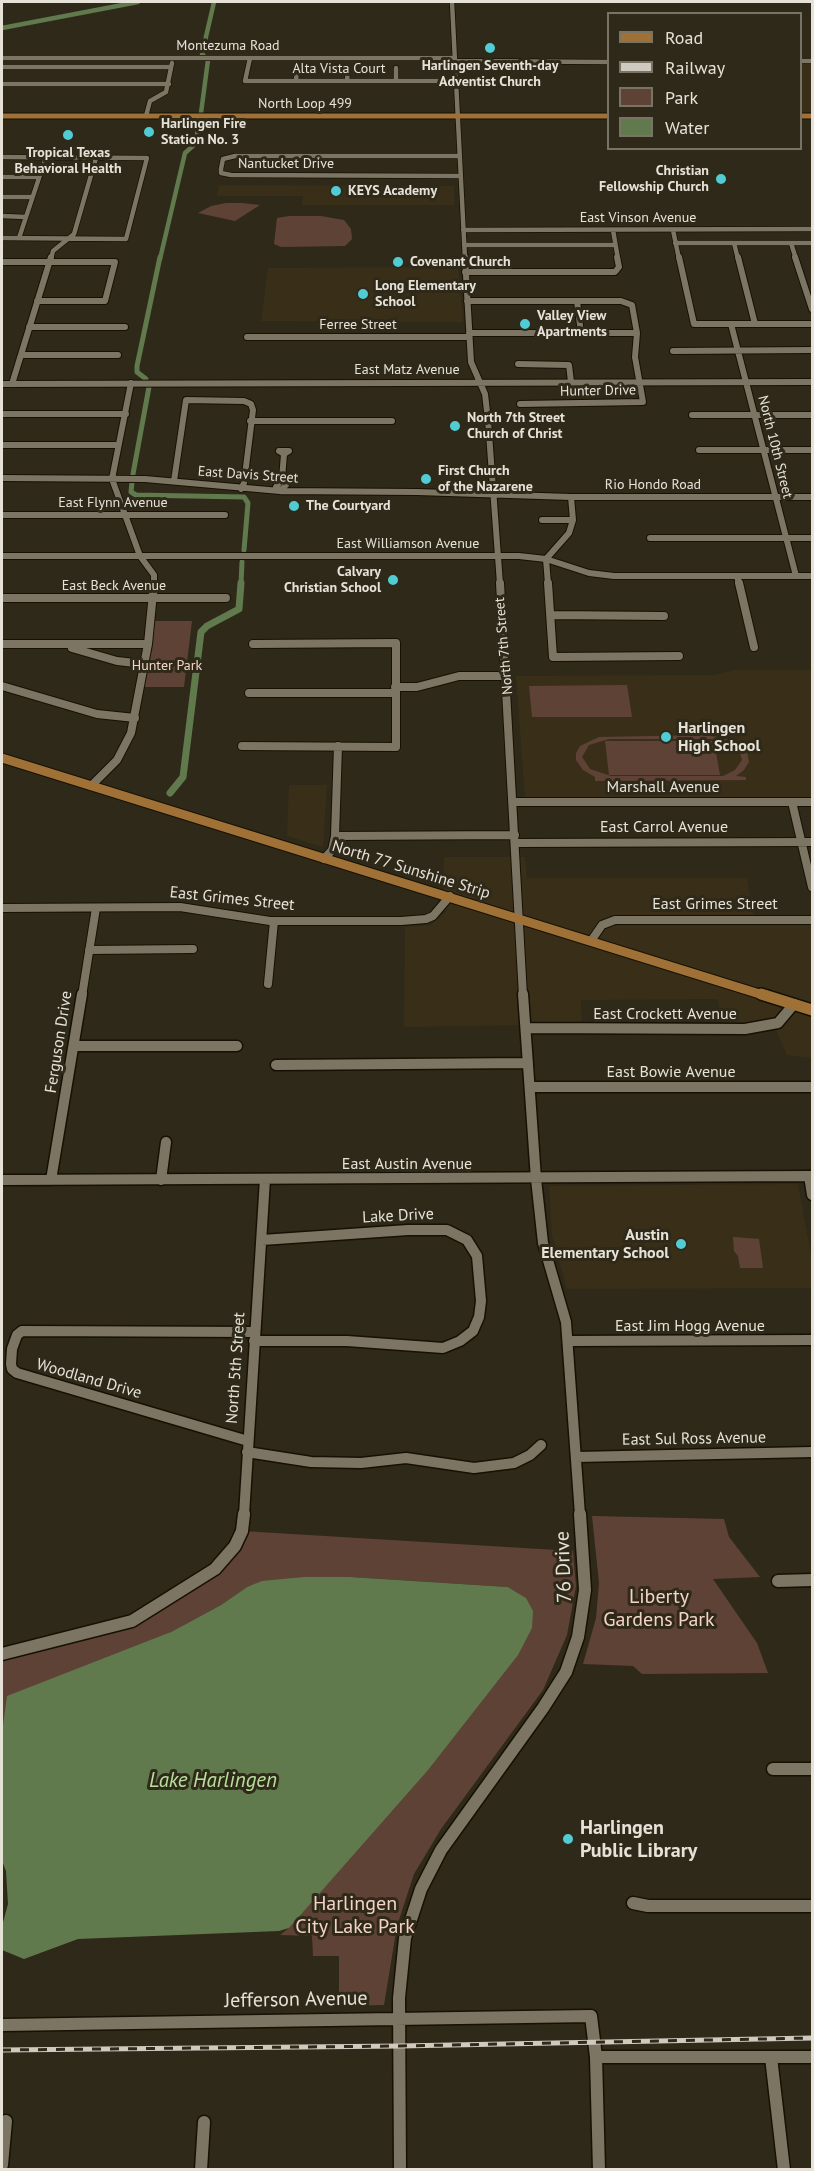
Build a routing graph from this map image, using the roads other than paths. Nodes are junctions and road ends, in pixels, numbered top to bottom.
1 (452, 2) edge
2 (2, 58) edge
3 (173, 58) junction
4 (250, 58) junction
5 (455, 60) junction
6 (607, 62) edge
7 (2, 67) edge
8 (171, 68) junction
9 (297, 68) dead end
10 (348, 68) dead end
11 (396, 68) dead end
12 (296, 81) junction
13 (347, 81) junction
14 (396, 81) junction
15 (456, 81) junction
16 (2, 84) edge
17 (169, 84) junction
18 (607, 116) edge
19 (2, 118) edge
20 (146, 118) junction
21 (457, 119) junction
22 (607, 121) edge
23 (460, 156) junction
24 (46, 157) junction
25 (2, 158) edge
26 (96, 158) junction
27 (460, 176) junction
28 (2, 177) edge
29 (39, 177) junction
30 (2, 197) edge
31 (32, 197) junction
32 (2, 216) edge
33 (26, 217) junction
34 (813, 229) edge
35 (463, 230) junction
36 (613, 230) junction
37 (673, 230) junction
38 (2, 238) edge
39 (19, 238) junction
40 (68, 239) junction
41 (675, 243) junction
42 (734, 243) junction
43 (791, 243) junction
44 (813, 243) edge
45 (464, 245) junction
46 (615, 245) junction
47 (2, 262) edge
48 (49, 262) junction
49 (465, 272) junction
50 (37, 301) junction
51 (467, 301) junction
52 (577, 301) junction
53 (813, 309) edge
54 (731, 324) junction
55 (755, 324) junction
56 (813, 324) edge
57 (29, 327) junction
58 (125, 327) dead end
59 (581, 333) junction
60 (638, 333) junction
61 (469, 335) junction
62 (247, 337) dead end
63 (673, 351) dead end
64 (738, 351) junction
65 (813, 351) edge
66 (21, 355) junction
67 (118, 355) dead end
68 (518, 364) dead end
69 (480, 382) junction
70 (571, 382) junction
71 (639, 382) junction
72 (746, 382) junction
73 (813, 382) edge
74 (2, 384) edge
75 (12, 384) junction
76 (131, 384) junction
77 (520, 404) dead end
78 (2, 414) edge
79 (126, 414) junction
80 (692, 415) dead end
81 (754, 415) junction
82 (813, 415) edge
83 (250, 421) junction
84 (392, 421) dead end
85 (2, 445) edge
86 (118, 445) junction
87 (699, 450) dead end
88 (763, 450) junction
89 (813, 450) edge
90 (284, 454) dead end
91 (2, 478) edge
92 (112, 479) junction
93 (174, 481) junction
94 (241, 489) junction
95 (280, 491) junction
96 (494, 495) junction
97 (571, 497) junction
98 (775, 497) junction
99 (813, 497) edge
100 (225, 515) dead end
101 (2, 516) edge
102 (127, 516) junction
103 (542, 520) dead end
104 (573, 520) junction
105 (650, 538) dead end
106 (786, 538) junction
107 (813, 538) edge
108 (2, 556) edge
109 (140, 556) junction
110 (496, 556) junction
111 (546, 559) junction
112 (737, 576) junction
113 (796, 576) junction
114 (813, 576) edge
115 (2, 598) edge
116 (153, 598) junction
117 (226, 598) dead end
118 (551, 615) junction
119 (664, 616) dead end
120 (2, 644) edge
121 (58, 644) junction
122 (148, 644) junction
123 (253, 644) dead end
124 (754, 647) dead end
125 (680, 656) dead end
126 (144, 664) junction
127 (506, 676) junction
128 (2, 686) edge
129 (395, 690) junction
130 (249, 693) dead end
131 (135, 718) junction
132 (242, 746) dead end
133 (338, 746) junction
134 (2, 758) edge
135 (91, 786) junction
136 (514, 802) junction
137 (792, 802) junction
138 (813, 802) edge
139 (335, 836) junction
140 (515, 839) junction
141 (802, 842) junction
142 (813, 842) edge
143 (324, 859) junction
144 (813, 887) edge
145 (450, 896) junction
146 (2, 908) edge
147 (96, 908) junction
148 (518, 919) junction
149 (813, 920) edge
150 (274, 921) junction
151 (591, 941) junction
152 (193, 949) dead end
153 (89, 950) junction
154 (268, 984) dead end
155 (794, 1004) junction
156 (813, 1010) edge
157 (526, 1028) junction
158 (74, 1046) junction
159 (237, 1046) dead end
160 (528, 1063) junction
161 (276, 1065) dead end
162 (530, 1087) junction
163 (813, 1087) edge
164 (166, 1142) dead end
165 (811, 1176) edge
166 (265, 1179) junction
167 (536, 1179) junction
168 (2, 1180) edge
169 (51, 1180) junction
170 (161, 1180) junction
171 (813, 1195) edge
172 (262, 1240) junction
173 (254, 1336) junction
174 (813, 1340) edge
175 (568, 1341) junction
176 (541, 1445) dead end
177 (248, 1446) junction
178 (813, 1452) edge
179 (576, 1457) junction
180 (813, 1580) edge
181 (778, 1581) dead end
182 (2, 1654) edge
183 (773, 1769) dead end
184 (813, 1769) edge
185 (633, 1903) dead end
186 (813, 1906) edge
187 (399, 2018) junction
188 (2, 2025) edge
189 (596, 2057) junction
190 (771, 2057) junction
191 (813, 2057) edge
192 (6, 2121) dead end
193 (204, 2122) dead end
194 (2, 2165) edge
195 (201, 2169) edge
196 (400, 2169) edge
197 (599, 2169) edge
198 (784, 2169) edge

1 - 5 street, North 7th Street
2 - 3 street, Montezuma Road
3 - 4 street, Montezuma Road
3 - 8 street
4 - 5 street, Montezuma Road
4 - 12 street, Alta Vista Court
5 - 6 street, Montezuma Road
5 - 15 street, North 7th Street
7 - 8 street
8 - 17 street
9 - 12 street
10 - 13 street
11 - 14 street
12 - 13 street, Alta Vista Court
13 - 14 street, Alta Vista Court
14 - 15 street, Alta Vista Court
15 - 21 street, North 7th Street
16 - 17 street
17 - 20 street
18 - 21 main road, North Loop 499
19 - 20 main road, North Loop 499
19 - 20 main road, North Loop 499
20 - 21 main road, North Loop 499
21 - 22 main road, North Loop 499
21 - 23 street, North 7th Street
23 - 27 street, North 7th Street
23 - 27 street, Nantucket Drive
24 - 25 street
24 - 26 street
24 - 29 street
26 - 40 street
26 - 40 street
27 - 35 street, North 7th Street
28 - 29 street
29 - 31 street
30 - 31 street
31 - 33 street
32 - 33 street
33 - 39 street
34 - 37 street, East Vinson Avenue
35 - 36 street, East Vinson Avenue
35 - 45 street, North 7th Street
36 - 37 street, East Vinson Avenue
36 - 46 street
37 - 41 street
38 - 39 street
39 - 40 street
40 - 48 street
41 - 42 street
41 - 54 street
42 - 43 street
42 - 55 street
43 - 44 street
43 - 53 street
45 - 46 street
45 - 49 street, North 7th Street
46 - 49 street
47 - 48 street
48 - 50 street
48 - 50 street
49 - 51 street, North 7th Street
50 - 57 street
51 - 52 street
51 - 61 street, North 7th Street
52 - 59 street
52 - 60 street, Hunter Drive
54 - 55 street
54 - 64 street, North 10th Street
55 - 56 street
57 - 58 street
57 - 66 street
59 - 60 street, Ferree Street
59 - 61 street, Ferree Street
60 - 71 street, Hunter Drive
61 - 62 street, Ferree Street
61 - 69 street, North 7th Street
63 - 64 street
64 - 65 street
64 - 72 street, North 10th Street
66 - 67 street
66 - 75 street
68 - 70 street
69 - 70 street, East Matz Avenue
69 - 76 street, East Matz Avenue
69 - 96 street, North 7th Street
70 - 71 street, East Matz Avenue
71 - 72 street, East Matz Avenue
71 - 77 street, Hunter Drive
72 - 73 street, East Matz Avenue
72 - 81 street, North 10th Street
74 - 75 street, East Matz Avenue
75 - 76 street, East Matz Avenue
76 - 79 street
78 - 79 street
79 - 86 street
80 - 81 street
81 - 82 street
81 - 88 street, North 10th Street
83 - 84 street
83 - 93 street
83 - 94 street
85 - 86 street
86 - 92 street
87 - 88 street
88 - 89 street
88 - 98 street, North 10th Street
90 - 95 street
91 - 92 street, East Davis Street
92 - 93 street, East Davis Street
92 - 102 street
93 - 94 street, East Davis Street
94 - 95 street, East Davis Street
95 - 96 street, East Davis Street
96 - 97 street, Rio Hondo Road
96 - 110 street, North 7th Street
97 - 98 street, Rio Hondo Road
97 - 104 street
98 - 99 street, Rio Hondo Road
98 - 106 street, North 10th Street
100 - 102 street, East Flynn Avenue
101 - 102 street, East Flynn Avenue
102 - 109 street
103 - 104 street
104 - 111 street
105 - 106 street
106 - 107 street
106 - 113 street, North 10th Street
108 - 109 street, East Williamson Avenue
109 - 110 street, East Williamson Avenue
109 - 116 street
110 - 111 street, East Williamson Avenue
110 - 127 street, North 7th Street
111 - 112 street, East Williamson Avenue
111 - 118 street
112 - 113 street, East Williamson Avenue
112 - 124 street
113 - 114 street, East Williamson Avenue
115 - 116 street, East Beck Avenue
116 - 117 street, East Beck Avenue
116 - 122 street
118 - 119 street
118 - 125 street
120 - 121 street
121 - 122 street
121 - 126 street
122 - 126 street
123 - 129 street
126 - 131 street
127 - 129 street
127 - 136 street, North 7th Street
128 - 131 street
129 - 130 street
129 - 133 street
131 - 135 street
132 - 133 street
133 - 139 street
134 - 135 main road, North 77 Sunshine Strip
135 - 143 main road, North 77 Sunshine Strip
136 - 137 street, Marshall Avenue
136 - 140 street, North 7th Street
137 - 138 street, Marshall Avenue
137 - 141 street
139 - 140 street, East Carrol Avenue
139 - 143 street
140 - 141 street, East Carrol Avenue
140 - 148 street, North 7th Street
141 - 142 street, East Carrol Avenue
141 - 144 street
143 - 145 main road, North 77 Sunshine Strip
145 - 148 main road, North 77 Sunshine Strip
145 - 150 street, East Grimes Street
146 - 147 street, East Grimes Street
147 - 150 street, East Grimes Street
147 - 153 street, Ferguson Drive
148 - 151 main road, North 77 Sunshine Strip
148 - 157 street, North 7th Street
149 - 151 street, East Grimes Street
150 - 154 street
151 - 155 main road, North 77 Sunshine Strip
152 - 153 street
153 - 158 street, Ferguson Drive
155 - 156 main road, North 77 Sunshine Strip
155 - 157 street, East Crockett Avenue
157 - 160 street, North 7th Street
158 - 159 street
158 - 169 street, Ferguson Drive
160 - 161 street
160 - 162 street, North 7th Street
162 - 163 street, East Bowie Avenue
162 - 167 street, North 7th Street
164 - 170 street
165 - 167 street, East Austin Avenue
165 - 171 street
166 - 167 street, East Austin Avenue
166 - 170 street, East Austin Avenue
166 - 172 street, North 5th Street
167 - 175 street, 76 Drive
168 - 169 street, East Austin Avenue
169 - 170 street, East Austin Avenue
172 - 173 street, North 5th Street
172 - 173 street, Lake Drive
173 - 177 street, North 5th Street
173 - 177 street, Woodland Drive
174 - 175 street, East Jim Hogg Avenue
175 - 179 street, 76 Drive
176 - 177 street, Woodland Drive
177 - 182 street, North 5th Street
178 - 179 street, East Sul Ross Avenue
179 - 187 street, 76 Drive
180 - 181 street
183 - 184 street
185 - 186 street
187 - 188 street, Jefferson Avenue
187 - 189 street, Jefferson Avenue
187 - 196 street, 76 Drive
189 - 190 street
189 - 197 street
190 - 191 street
190 - 198 street
192 - 194 street
193 - 195 street

